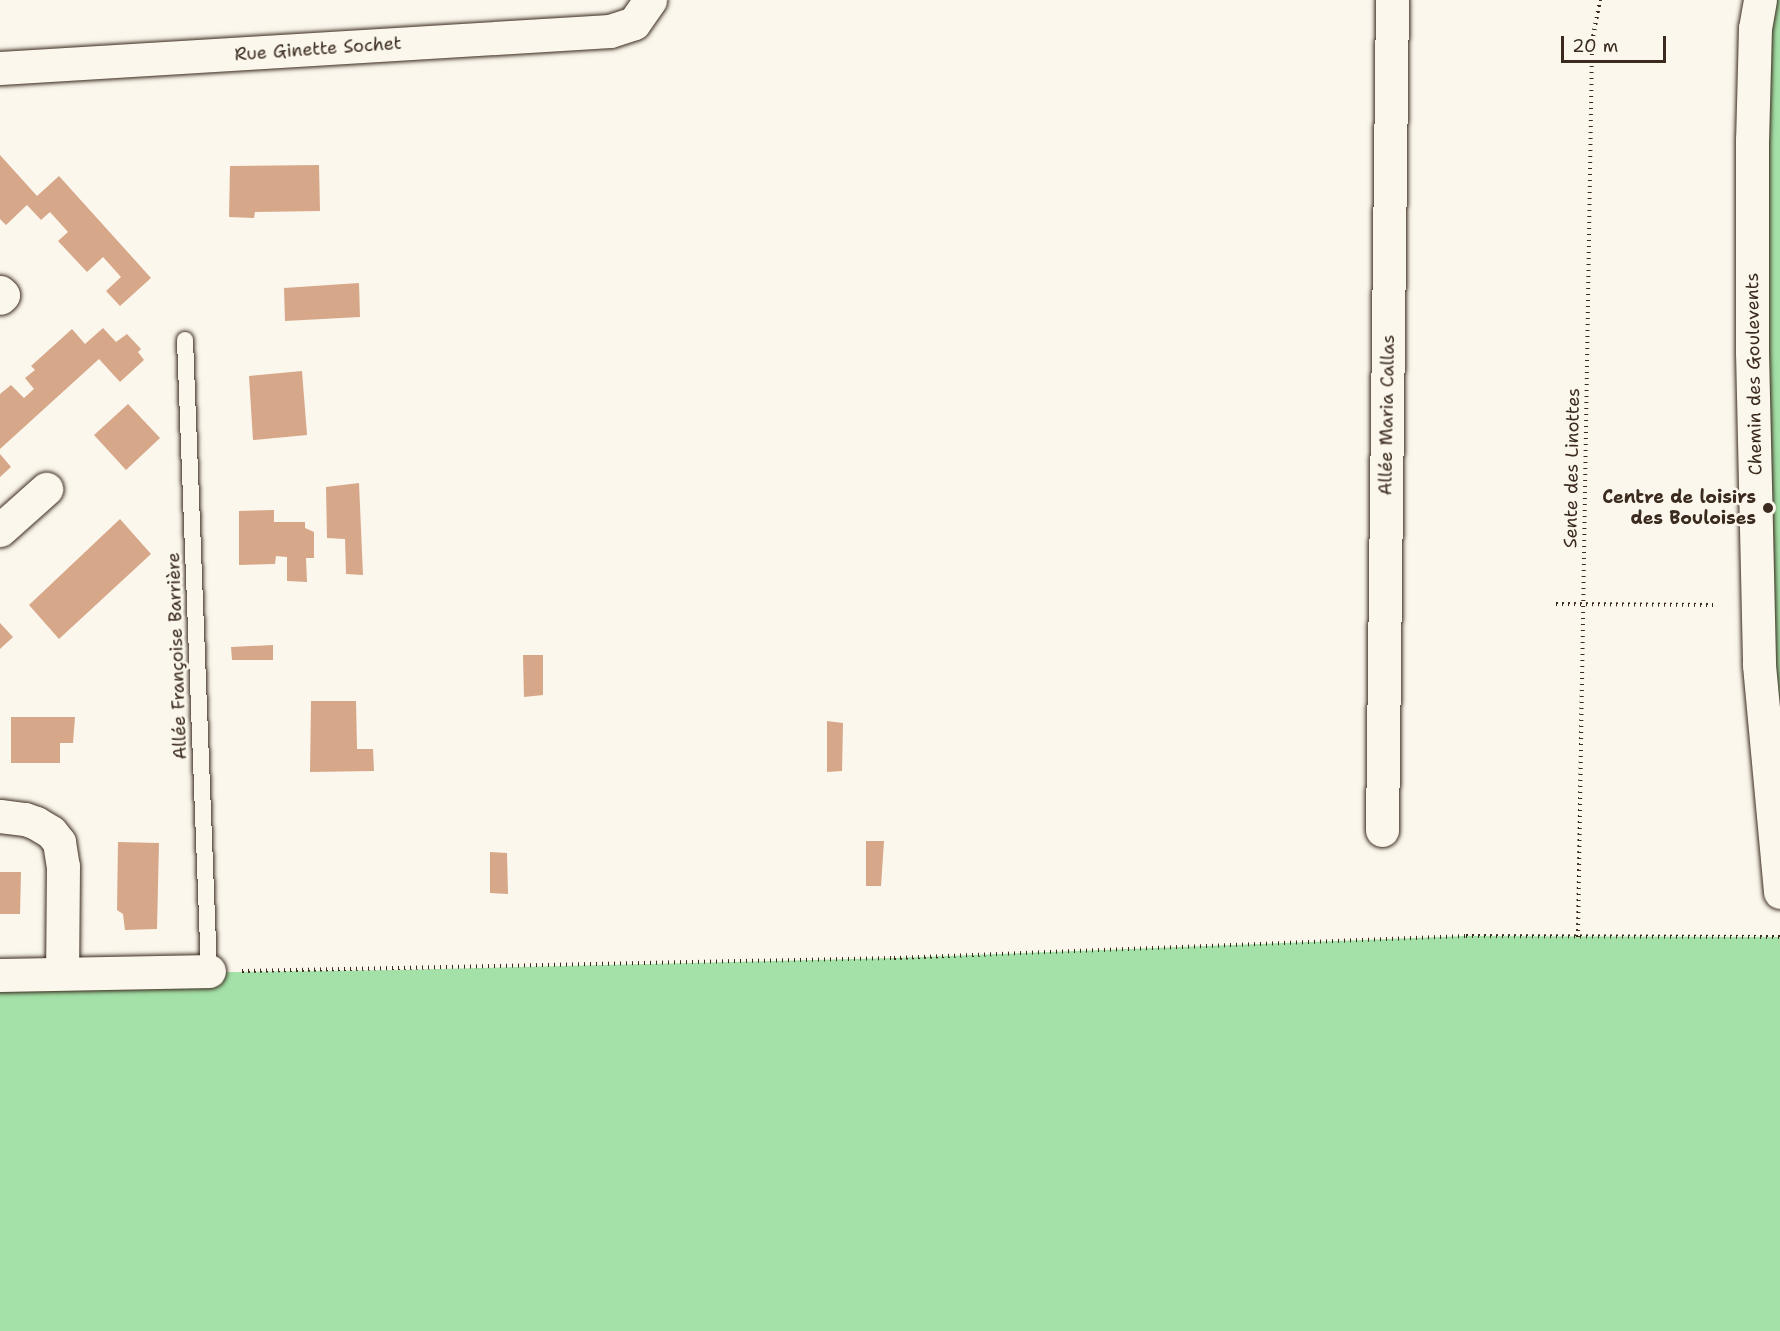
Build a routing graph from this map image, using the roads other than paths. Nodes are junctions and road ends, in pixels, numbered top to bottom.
1 (1392, 0) edge
2 (1760, 0) edge
3 (642, 11) edge
4 (0, 68) edge
5 (0, 292) edge
6 (0, 298) edge
7 (185, 340) dead end
8 (46, 489) dead end
9 (0, 530) edge
10 (0, 816) edge
11 (1382, 830) dead end
12 (1780, 892) edge
13 (208, 971) joint
14 (62, 973) junction
15 (0, 975) edge

1 - 11 street, Allée Maria Callas
2 - 12 street, Chemin des Goulevents
3 - 4 street, Rue Ginette Sochet
5 - 6 street
7 - 13 lane, Allée Françoise Barrière
8 - 9 street
10 - 14 street
13 - 14 street
14 - 15 street

